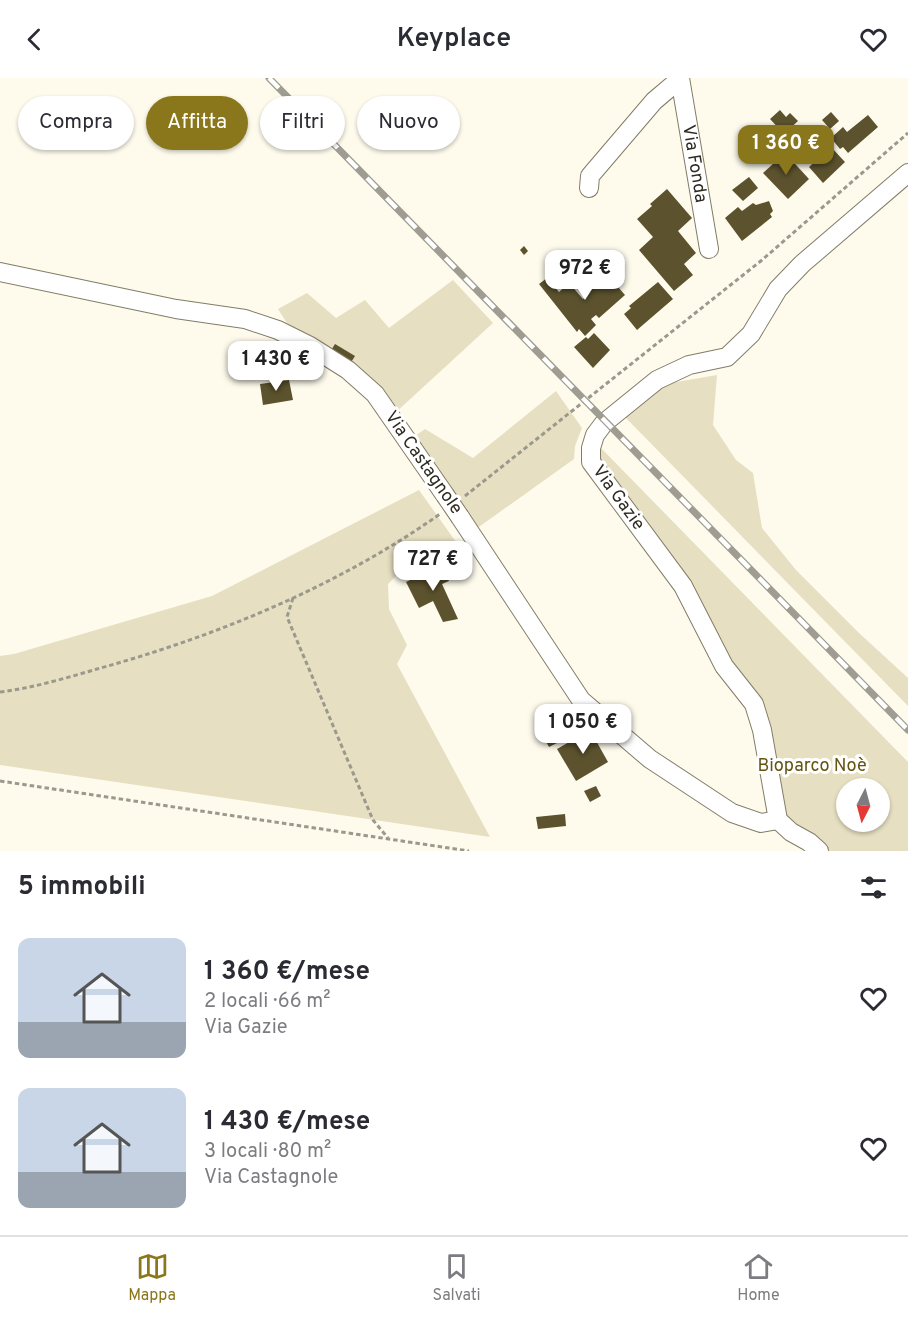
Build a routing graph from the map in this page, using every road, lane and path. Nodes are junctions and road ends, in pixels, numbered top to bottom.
1 (680, 79) edge
2 (908, 133) edge
3 (908, 173) edge
4 (589, 188) dead end
5 (709, 249) dead end
6 (0, 272) edge
7 (453, 505) junction
8 (292, 598) junction
9 (0, 692) edge
10 (0, 781) edge
11 (778, 820) junction
12 (389, 839) junction
13 (469, 851) edge
14 (819, 851) edge

1 - 4 street
1 - 5 street, Via Fonda
2 - 7 path
3 - 11 street, Via Gazie
6 - 7 street, Via Castagnole
7 - 8 path
7 - 11 street, Via Castagnole
8 - 9 path
8 - 12 path
10 - 12 path
11 - 14 street
12 - 13 path

